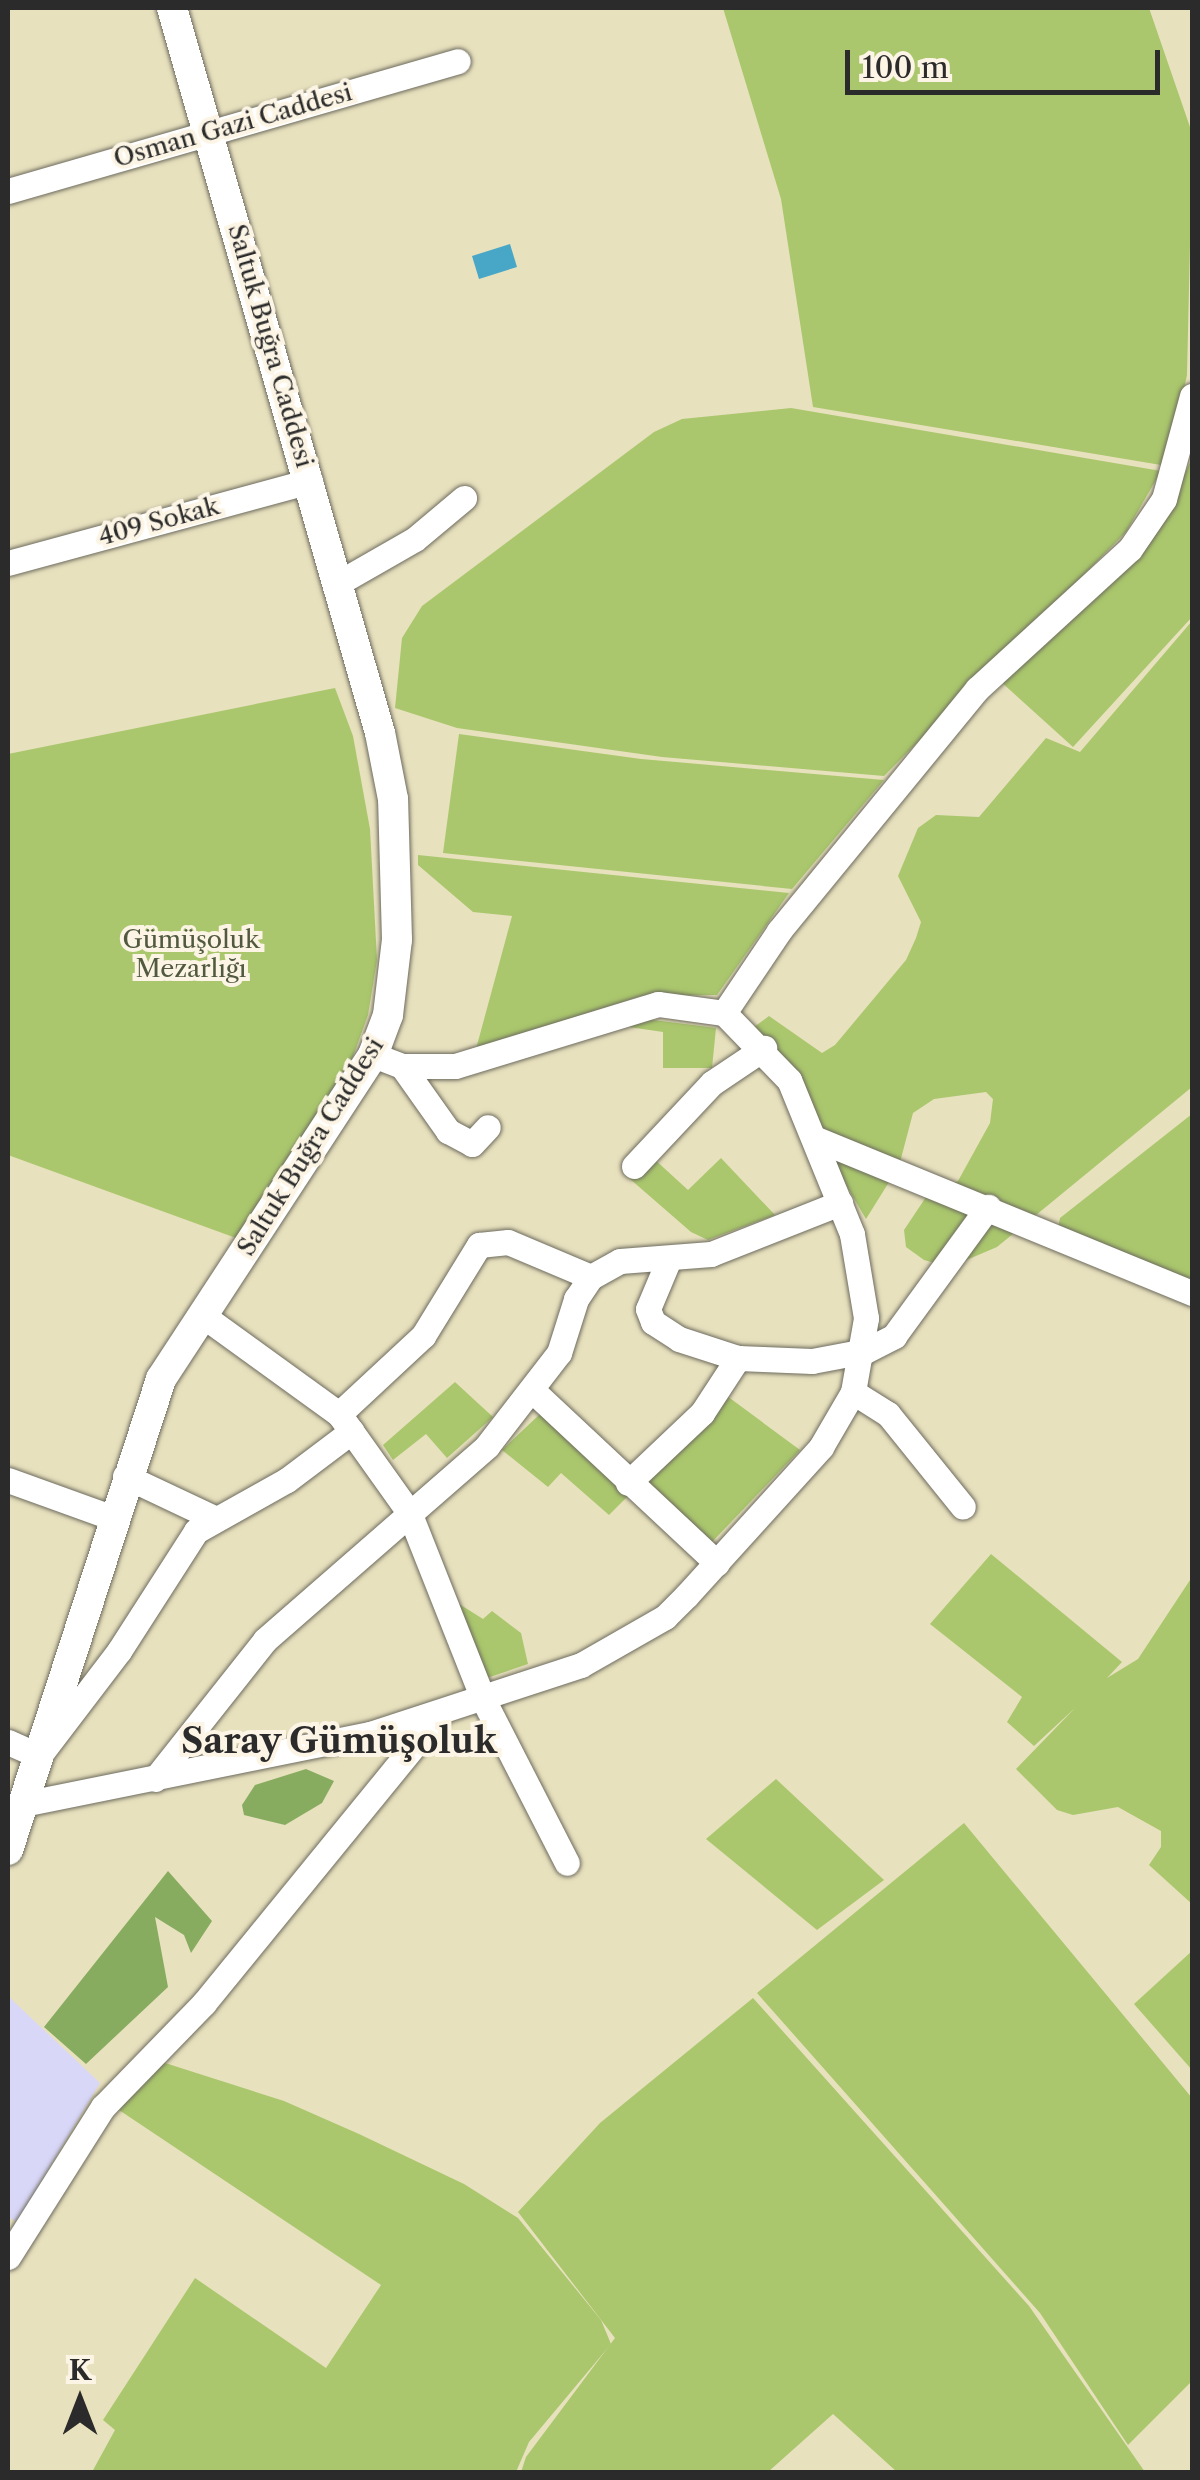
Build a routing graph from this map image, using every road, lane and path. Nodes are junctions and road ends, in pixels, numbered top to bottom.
1 (172, 8) edge
2 (458, 61) dead end
3 (207, 133) junction
4 (8, 190) edge
5 (1192, 396) edge
6 (310, 481) junction
7 (464, 498) dead end
8 (8, 563) edge
9 (340, 582) junction
10 (724, 1012) junction
11 (764, 1048) junction
12 (373, 1055) junction
13 (402, 1066) junction
14 (488, 1127) dead end
15 (814, 1138) junction
16 (634, 1166) dead end
17 (840, 1204) junction
18 (988, 1207) junction
19 (669, 1258) junction
20 (591, 1277) junction
21 (1192, 1293) edge
22 (202, 1315) junction
23 (865, 1351) junction
24 (738, 1358) junction
25 (533, 1392) junction
26 (853, 1392) junction
27 (346, 1423) junction
28 (125, 1476) junction
29 (8, 1480) edge
30 (628, 1483) junction
31 (963, 1507) dead end
32 (409, 1512) junction
33 (111, 1517) junction
34 (214, 1518) junction
35 (718, 1563) junction
36 (483, 1699) junction
37 (439, 1715) junction
38 (8, 1742) edge
39 (40, 1756) junction
40 (155, 1779) junction
41 (16, 1806) edge
42 (8, 1850) edge
43 (567, 1863) dead end
44 (8, 2257) edge

1 - 3 street, Saltuk Buğra Caddesi
2 - 3 street, Osman Gazi Caddesi
3 - 4 street, Osman Gazi Caddesi
3 - 6 street, Saltuk Buğra Caddesi
5 - 10 street
6 - 8 street, 409 Sokak
6 - 9 street, Saltuk Buğra Caddesi
7 - 9 street
9 - 12 street, Saltuk Buğra Caddesi
10 - 11 street
10 - 13 street
11 - 15 street
11 - 16 street
12 - 13 street
12 - 22 street, Saltuk Buğra Caddesi
13 - 14 street
15 - 17 street
15 - 18 street
17 - 19 street
17 - 23 street
18 - 21 street
18 - 23 street
19 - 20 street
19 - 24 street
20 - 25 street
20 - 27 street
22 - 27 street
22 - 28 street, Saltuk Buğra Caddesi
23 - 24 street
23 - 26 street
24 - 30 street
25 - 30 street
25 - 32 street
26 - 31 street
26 - 35 street
27 - 32 street
27 - 34 street
28 - 33 street, Saltuk Buğra Caddesi
28 - 34 street
29 - 33 street
30 - 35 street
32 - 36 street
32 - 40 street
33 - 39 street, Saltuk Buğra Caddesi
34 - 39 street
35 - 36 street
36 - 37 street
36 - 43 street
37 - 40 street
37 - 44 street
38 - 39 street
39 - 41 street, Saltuk Buğra Caddesi
40 - 41 street
41 - 42 street, Saltuk Buğra Caddesi

